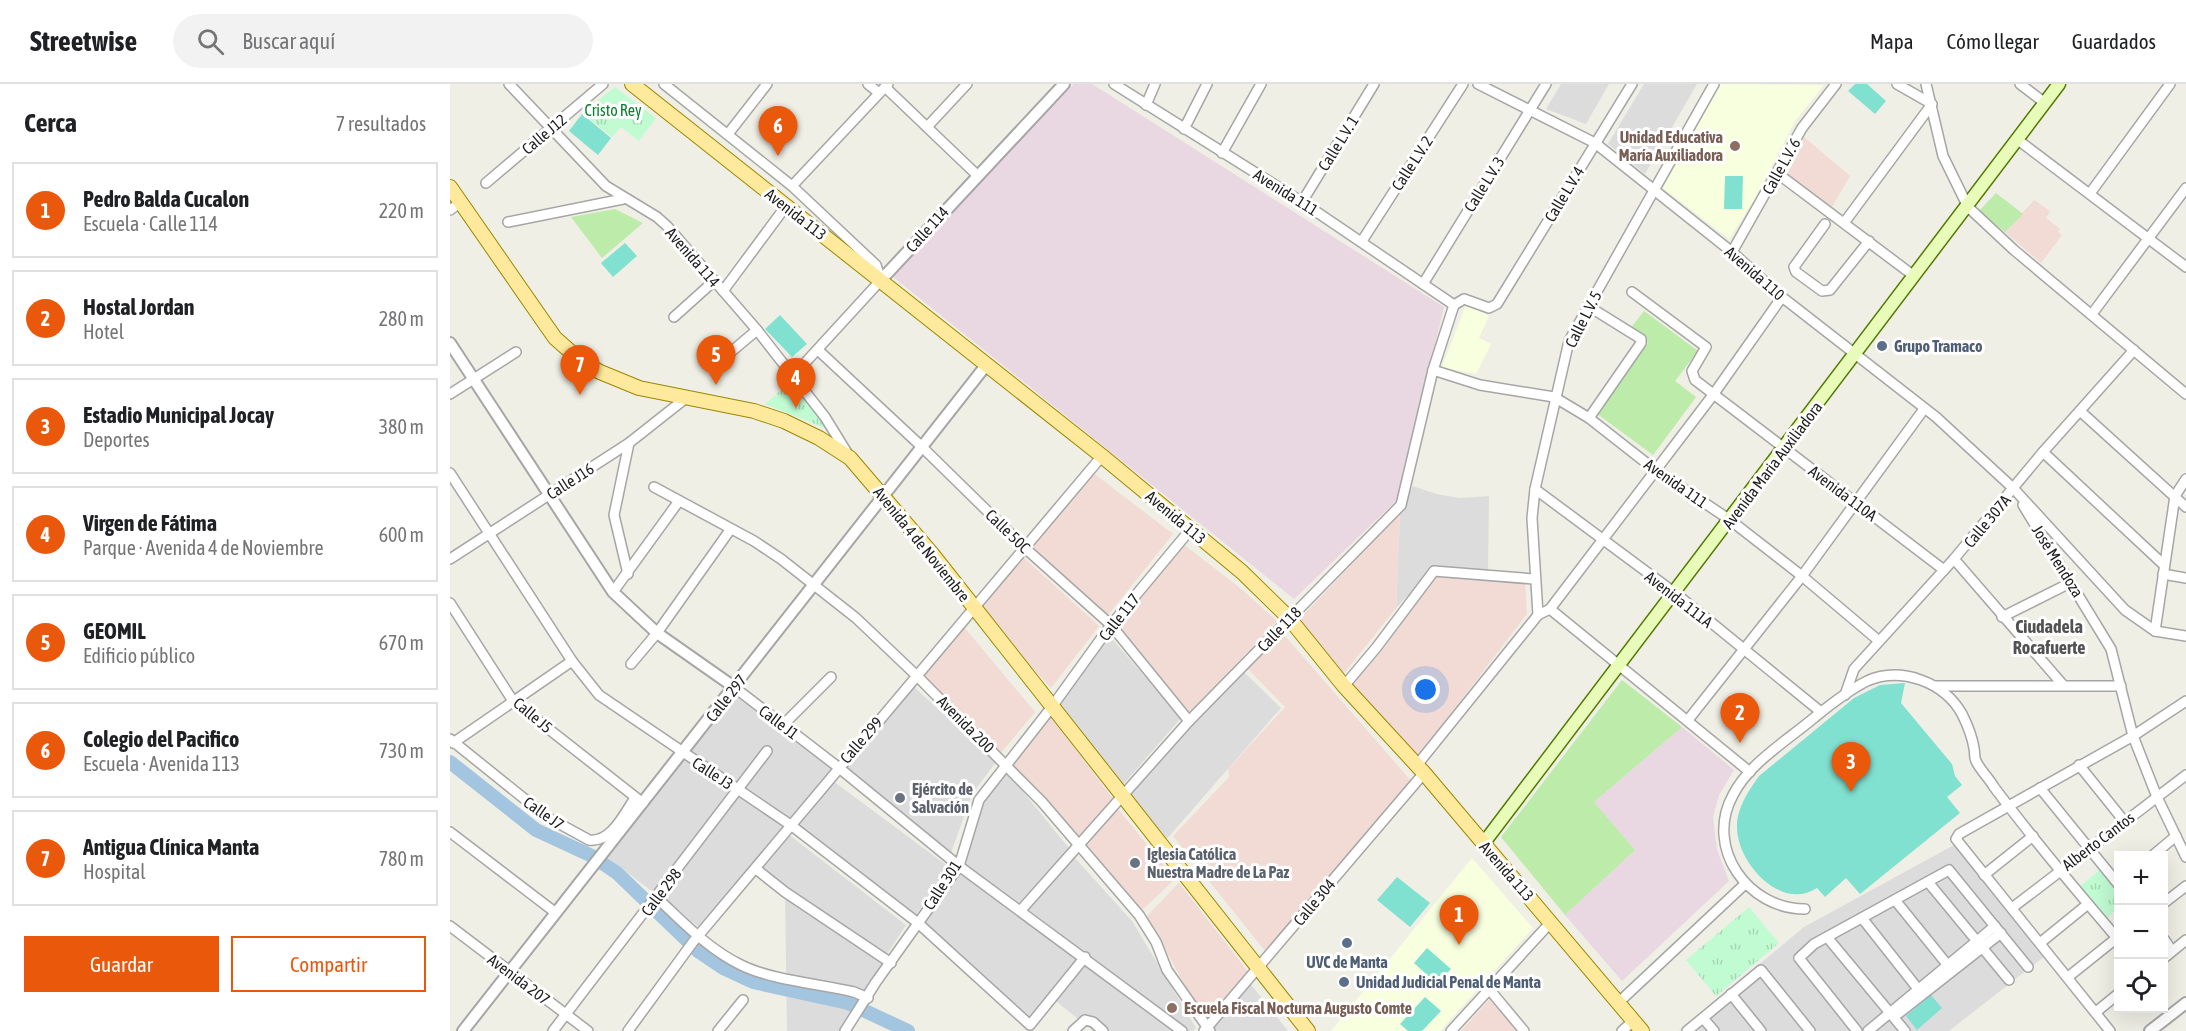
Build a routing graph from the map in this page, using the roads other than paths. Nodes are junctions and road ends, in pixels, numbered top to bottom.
1 (509, 84) edge
2 (603, 84) edge
3 (632, 84) edge
4 (664, 84) edge
5 (767, 84) edge
6 (868, 84) edge
7 (967, 84) edge
8 (1064, 84) edge
9 (1114, 84) edge
10 (1155, 84) edge
11 (1207, 84) edge
12 (1261, 84) edge
13 (1374, 84) edge
14 (1463, 84) edge
15 (1478, 84) edge
16 (1546, 84) edge
17 (1632, 84) edge
18 (1714, 84) edge
19 (1836, 84) edge
20 (1897, 84) edge
21 (1926, 84) edge
22 (2020, 84) edge
23 (2059, 84) edge
24 (2170, 84) edge
25 (884, 88) edge
26 (2045, 103) junction
27 (1932, 104) junction
28 (1146, 105) junction
29 (1531, 109) junction
30 (927, 127) junction
31 (550, 129) junction
32 (1184, 129) junction
33 (728, 134) junction
34 (2018, 140) junction
35 (1595, 143) junction
36 (1222, 153) junction
37 (1777, 173) junction
38 (977, 175) junction
39 (486, 183) dead end
40 (792, 186) junction
41 (450, 187) edge
42 (2186, 188) edge
43 (1654, 190) junction
44 (2091, 192) junction
45 (623, 199) junction
46 (1302, 202) junction
47 (456, 206) edge
48 (786, 206) junction
49 (1968, 207) junction
50 (508, 222) dead end
51 (1844, 223) junction
52 (1825, 224) dead end
53 (2147, 239) junction
54 (1869, 240) junction
55 (1362, 241) junction
56 (1732, 252) junction
57 (2186, 267) edge
58 (1914, 276) junction
59 (881, 280) junction
60 (714, 281) junction
61 (1423, 284) junction
62 (723, 291) junction
63 (1632, 292) dead end
64 (1782, 297) junction
65 (1454, 305) junction
66 (1588, 306) junction
67 (2092, 314) junction
68 (674, 317) dead end
69 (757, 330) junction
70 (450, 343) edge
71 (818, 350) junction
72 (2134, 350) junction
73 (516, 352) dead end
74 (1856, 354) junction
75 (720, 362) dead end
76 (987, 364) junction
77 (1433, 370) junction
78 (793, 376) junction
79 (474, 379) junction
80 (450, 394) edge
81 (1713, 394) junction
82 (2186, 394) edge
83 (1554, 397) junction
84 (686, 398) junction
85 (1924, 409) junction
86 (2079, 411) junction
87 (1589, 418) junction
88 (629, 442) junction
89 (921, 446) junction
90 (1784, 450) junction
91 (2043, 452) junction
92 (1102, 456) junction
93 (850, 458) junction
94 (1654, 469) junction
95 (450, 473) edge
96 (2186, 479) edge
97 (654, 487) dead end
98 (1535, 489) junction
99 (2014, 489) junction
100 (549, 495) junction
101 (883, 496) junction
102 (2175, 496) junction
103 (679, 501) junction
104 (1854, 502) junction
105 (2186, 507) edge
106 (1730, 520) junction
107 (730, 530) junction
108 (1190, 530) junction
109 (489, 532) junction
110 (1602, 540) junction
111 (1025, 548) junction
112 (450, 559) edge
113 (1954, 559) junction
114 (2164, 569) junction
115 (1944, 570) junction
116 (628, 574) junction
117 (1802, 576) junction
118 (2186, 578) edge
119 (1534, 579) junction
120 (2070, 583) junction
121 (814, 584) junction
122 (614, 592) junction
123 (1675, 594) junction
124 (450, 603) edge
125 (1550, 609) junction
126 (975, 610) junction
127 (1538, 615) junction
128 (2002, 617) junction
129 (1289, 618) junction
130 (1111, 625) junction
131 (2155, 631) junction
132 (657, 633) junction
133 (2186, 636) edge
134 (1879, 641) junction
135 (1742, 648) junction
136 (572, 661) junction
137 (631, 664) dead end
138 (1619, 665) junction
139 (917, 676) junction
140 (831, 677) dead end
141 (2063, 685) junction
142 (1344, 686) junction
143 (1936, 686) junction
144 (2121, 686) junction
145 (734, 687) junction
146 (1845, 695) junction
147 (513, 701) junction
148 (2186, 701) edge
149 (1052, 708) junction
150 (1821, 712) junction
151 (1688, 720) junction
152 (1189, 721) junction
153 (783, 725) junction
154 (2133, 736) junction
155 (451, 741) edge
156 (767, 751) dead end
157 (683, 753) junction
158 (1006, 764) junction
159 (2079, 765) junction
160 (838, 767) junction
161 (1420, 769) junction
162 (1750, 772) junction
163 (2186, 775) edge
164 (2040, 788) junction
165 (738, 789) junction
166 (1121, 797) junction
167 (2157, 797) junction
168 (639, 800) junction
169 (2008, 806) junction
170 (2124, 821) junction
171 (792, 826) junction
172 (450, 832) edge
173 (2033, 836) junction
174 (2176, 836) junction
175 (1483, 844) junction
176 (1080, 845) junction
177 (2090, 848) junction
178 (2156, 851) edge
179 (2185, 851) edge
180 (958, 866) junction
181 (756, 869) junction
182 (2060, 870) junction
183 (1984, 875) junction
184 (2114, 878) edge
185 (1928, 882) junction
186 (1745, 884) junction
187 (2186, 886) edge
188 (657, 898) junction
189 (2168, 899) edge
190 (1895, 900) junction
191 (2088, 904) junction
192 (2012, 908) junction
193 (1805, 909) dead end
194 (559, 910) junction
195 (1021, 910) junction
196 (1862, 918) junction
197 (918, 922) junction
198 (1551, 922) junction
199 (450, 926) edge
200 (1998, 930) junction
201 (2114, 933) edge
202 (1827, 937) junction
203 (696, 939) junction
204 (2186, 940) edge
205 (2114, 941) edge
206 (2040, 943) junction
207 (1980, 944) junction
208 (2168, 946) edge
209 (2172, 951) junction
210 (2168, 954) edge
211 (1085, 957) junction
212 (891, 963) junction
213 (1258, 967) junction
214 (2028, 967) dead end
215 (1951, 968) junction
216 (510, 972) junction
217 (2068, 977) junction
218 (2009, 980) dead end
219 (1489, 989) junction
220 (1921, 992) junction
221 (1731, 994) junction
222 (2114, 997) edge
223 (743, 1000) dead end
224 (866, 1001) junction
225 (1618, 1003) junction
226 (2186, 1003) edge
227 (2096, 1012) junction
228 (565, 1014) junction
229 (1892, 1015) junction
230 (1703, 1018) junction
231 (1638, 1026) edge
232 (848, 1027) edge
233 (723, 1029) edge
234 (2156, 1029) edge
235 (1207, 1030) edge
236 (463, 1031) edge
237 (553, 1031) edge
238 (588, 1031) edge
239 (628, 1031) edge
240 (1073, 1031) edge
241 (1103, 1031) edge
242 (1182, 1031) edge
243 (1308, 1031) edge
244 (1451, 1031) edge
245 (1524, 1031) edge
246 (1622, 1031) edge
247 (1687, 1031) edge
248 (1714, 1031) edge
249 (1761, 1031) edge
250 (1810, 1031) edge
251 (1857, 1031) edge
252 (1868, 1031) edge
253 (1876, 1031) edge
254 (1905, 1031) edge
255 (2110, 1031) edge

1 - 31 street, Avenida 114
2 - 31 street, Calle J12
3 - 48 main road, Avenida 113
4 - 33 street
5 - 33 street
6 - 25 street
7 - 30 street
8 - 38 street, Calle 114
9 - 28 street, Avenida 111
10 - 28 street
11 - 32 street
12 - 36 street
13 - 46 street, Calle L.V. 1
14 - 55 street, Calle L.V. 2
15 - 29 street, Avenida 110
16 - 29 street, Calle L.V. 3
17 - 35 street, Calle L.V. 4
18 - 43 street, Calle L.V. 5
19 - 37 street, Calle L.V. 6
20 - 27 street
21 - 27 street
22 - 26 street
23 - 26 main road, Avenida Maria Auxiliadora
24 - 44 street
25 - 30 street
25 - 40 street
26 - 34 main road, Avenida Maria Auxiliadora
27 - 49 street
27 - 51 street
28 - 32 street, Avenida 111
29 - 35 street, Avenida 110
29 - 61 street, Calle L.V. 3
30 - 38 street
31 - 39 street, Calle J12
31 - 45 street, Avenida 114
32 - 36 street, Avenida 111
33 - 40 street
34 - 44 street
34 - 49 main road, Avenida Maria Auxiliadora
35 - 43 street, Avenida 110
35 - 65 street, Calle L.V. 4
36 - 46 street, Avenida 111
37 - 51 street
37 - 56 street, Calle L.V. 6
38 - 59 street, Calle 114
40 - 59 street
41 - 47 main road, Avenida 4 de Noviembre
42 - 53 street
43 - 56 street, Avenida 110
43 - 66 street, Calle L.V. 5
44 - 53 street
45 - 50 street
45 - 60 street, Avenida 114
46 - 55 street, Avenida 111
47 - 84 main road, Avenida 4 de Noviembre
48 - 59 main road, Avenida 113
48 - 62 street
49 - 58 main road, Avenida Maria Auxiliadora
49 - 67 street
51 - 54 street
52 - 54 street
53 - 57 street
53 - 67 street
54 - 58 street
55 - 61 street, Avenida 111
56 - 64 street, Avenida 110
58 - 74 main road, Avenida Maria Auxiliadora
59 - 71 street, Calle 114
59 - 76 main road, Avenida 113
60 - 62 street, Avenida 114
60 - 68 street
61 - 65 street, Avenida 111
62 - 69 street, Avenida 114
63 - 81 street, Avenida 110A
64 - 74 street, Avenida 110
64 - 81 street
65 - 77 street, Calle 118
66 - 83 street, Calle L.V. 5
66 - 87 street
67 - 72 street
69 - 75 street
69 - 78 street, Avenida 114
70 - 79 street, Calle J1
71 - 78 street, Calle 114
71 - 89 street, Calle 50C
72 - 82 street
72 - 86 street, Calle 307A
73 - 79 street
74 - 85 street, Avenida 110
74 - 90 main road, Avenida Maria Auxiliadora
76 - 89 street, Calle 297
76 - 92 main road, Avenida 113
77 - 83 street
77 - 129 street, Calle 118
78 - 93 street, Avenida 114
79 - 80 street
79 - 100 street, Calle J1
81 - 90 street, Avenida 110A
81 - 94 street
83 - 87 street, Avenida 111
83 - 98 street, Calle L.V. 5
84 - 88 street, Calle J16
84 - 93 main road, Avenida 4 de Noviembre
85 - 99 street, Avenida 110
85 - 104 street
86 - 91 street, Calle 307A
86 - 102 street
87 - 94 street, Avenida 111
88 - 100 street, Calle J16
88 - 116 street
89 - 101 street, Calle 297
89 - 111 street, Calle 50C
90 - 104 street, Avenida 110A
90 - 106 main road, Avenida Maria Auxiliadora
91 - 99 street, Calle 307A
91 - 114 street
92 - 108 main road, Avenida 113
92 - 111 street, Calle 299
93 - 101 main road, Avenida 4 de Noviembre
94 - 106 street, Avenida 111
94 - 110 street
95 - 109 street, Calle J3
96 - 102 street
97 - 103 street, Avenida 200
98 - 110 street, Avenida 111A
98 - 119 street, Calle L.V. 5
99 - 113 street, Calle 307A
99 - 120 street, José Mendoza
99 - 131 street
100 - 109 street, Calle J16
100 - 122 street, Calle J1
101 - 121 street, Calle 297
101 - 126 main road, Avenida 4 de Noviembre
102 - 105 street
102 - 114 street
103 - 107 street, Avenida 200
103 - 116 street
104 - 115 street, Avenida 110A
104 - 117 street
106 - 117 street, Avenida 111
106 - 123 main road, Avenida Maria Auxiliadora
107 - 121 street, Avenida 200
107 - 132 street
108 - 129 main road, Avenida 113
108 - 130 street, Calle 117
109 - 112 street, Calle J16
109 - 136 street, Calle J3
110 - 123 street, Avenida 111A
110 - 125 street
111 - 126 street, Calle 299
111 - 130 street, Calle 50C
113 - 115 street, Calle 307A
113 - 128 street
114 - 118 street
114 - 131 street
115 - 134 street, Calle 307A
116 - 122 street
117 - 134 street, Avenida 111
117 - 135 street
119 - 127 street, Calle L.V. 5
119 - 142 street
120 - 128 street
120 - 144 street, José Mendoza
121 - 139 street, Avenida 200
121 - 145 street, Calle 297
122 - 132 street, Calle J1
123 - 135 street, Avenida 111A
123 - 138 main road, Avenida Maria Auxiliadora
124 - 147 street, Calle J5
125 - 127 street
125 - 138 street
126 - 139 street, Calle 299
126 - 149 main road, Avenida 4 de Noviembre
127 - 161 street, Calle 304
128 - 141 street
129 - 142 main road, Avenida 113
129 - 152 street, Calle 118
130 - 149 street, Calle 117
130 - 152 street, Calle 50C
131 - 133 street
132 - 137 street
132 - 145 street, Calle J1
134 - 146 street, Calle 307A
135 - 150 street, Avenida 111A
135 - 151 street
136 - 147 street
136 - 157 street, Calle J3
138 - 151 street
138 - 175 main road, Avenida Maria Auxiliadora
139 - 158 street, Avenida 200
139 - 160 street, Calle 299
140 - 153 street
141 - 143 street
141 - 144 street
142 - 161 main road, Avenida 113
143 - 146 street
143 - 169 street
144 - 154 street, José Mendoza
145 - 153 street, Calle J1
145 - 157 street, Calle 297
146 - 150 street
147 - 155 street
147 - 168 street, Calle J5
148 - 154 street
149 - 158 street, Calle 301
149 - 166 main road, Avenida 4 de Noviembre
150 - 162 street
151 - 162 street
152 - 166 street, Calle 118
153 - 160 street, Calle J1
154 - 159 street
154 - 167 street, José Mendoza
155 - 168 street, Calle J7
156 - 165 street, Calle 298
157 - 165 street, Calle J3
157 - 168 street, Calle 297
158 - 176 street, Avenida 200
158 - 180 street, Calle 301
159 - 164 street
159 - 170 street
160 - 171 street, Calle 299
160 - 180 street, Calle J1
161 - 175 main road, Avenida 113
161 - 213 street, Calle 304
162 - 186 street
163 - 167 street, Alberto Cantos
164 - 169 street
164 - 177 street
165 - 171 street, Calle J3
165 - 188 street, Calle 298
166 - 176 street, Calle 118
166 - 213 main road, Avenida 4 de Noviembre
167 - 170 street, Alberto Cantos
167 - 174 street, José Mendoza
168 - 194 street, Calle 297
169 - 173 street
169 - 183 street
170 - 177 street, Alberto Cantos
171 - 181 street, Calle 299
171 - 197 street, Calle J3
172 - 194 street
173 - 182 street
173 - 183 street
174 - 178 street
174 - 179 street, José Mendoza
175 - 198 main road, Avenida 113
176 - 195 street, Calle 118
176 - 235 street, Avenida 200
177 - 182 street, Alberto Cantos
177 - 184 street
180 - 195 street, Calle J1
180 - 197 street, Calle 301
181 - 203 street, Calle 299
181 - 212 street
182 - 191 street
182 - 192 street, Alberto Cantos
183 - 192 street
185 - 190 street
185 - 200 street
185 - 207 street
186 - 193 street
186 - 225 street
187 - 189 street
188 - 203 street
188 - 228 street, Calle 298
190 - 196 street
190 - 215 street
191 - 201 street
191 - 206 street
192 - 206 street
194 - 216 street, Calle 297
195 - 211 street, Calle J1
196 - 202 street
196 - 220 street
197 - 211 street, Calle J3
197 - 212 street, Calle 301
198 - 219 street
198 - 225 main road, Avenida 113
199 - 216 street, Avenida 207
200 - 207 street
200 - 214 street
202 - 229 street
202 - 251 street
203 - 224 street
203 - 239 street, Calle 299
204 - 209 street
205 - 217 street
206 - 217 street
207 - 215 street
207 - 218 street
208 - 209 street
209 - 210 street
211 - 242 street, Calle J1
212 - 224 street, Calle 301
213 - 235 street, Calle 304
213 - 243 main road, Avenida 4 de Noviembre
215 - 220 street
216 - 228 street, Avenida 207
216 - 236 street, Calle 297
217 - 227 street
219 - 244 street
219 - 245 street
220 - 229 street
221 - 230 street
221 - 249 street
221 - 250 street
222 - 227 street
223 - 233 street
224 - 232 street, Calle 301
225 - 231 main road, Avenida 113
226 - 234 street
227 - 255 street
228 - 237 street, Calle 298
228 - 238 street, Avenida 207
229 - 252 street
229 - 253 street
229 - 254 street
230 - 247 street
230 - 248 street
231 - 246 street
240 - 241 street

